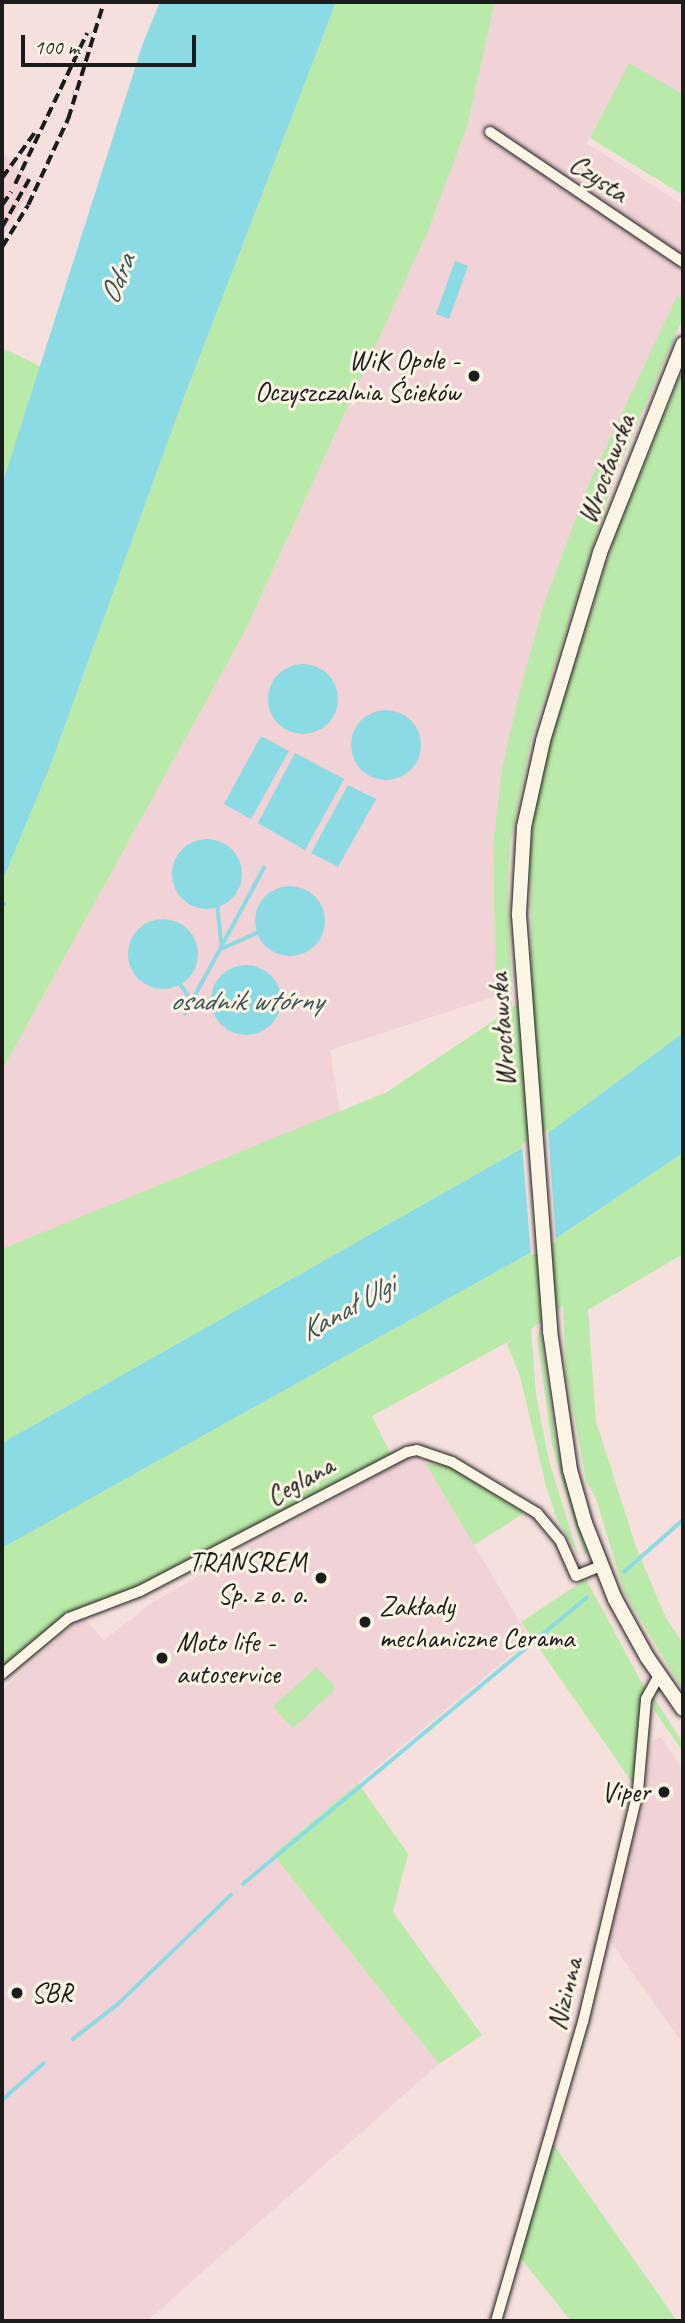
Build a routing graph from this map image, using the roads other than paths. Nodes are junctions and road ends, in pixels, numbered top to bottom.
1 (490, 132) dead end
2 (683, 262) edge
3 (683, 344) edge
4 (601, 1566) junction
5 (2, 1674) edge
6 (659, 1676) junction
7 (683, 1709) edge
8 (496, 2321) edge

1 - 2 street, Czysta
3 - 4 main road, Wrocławska
4 - 5 street, Ceglana
4 - 6 main road, Wrocławska
6 - 7 main road, Wrocławska
6 - 8 street, Nizinna

